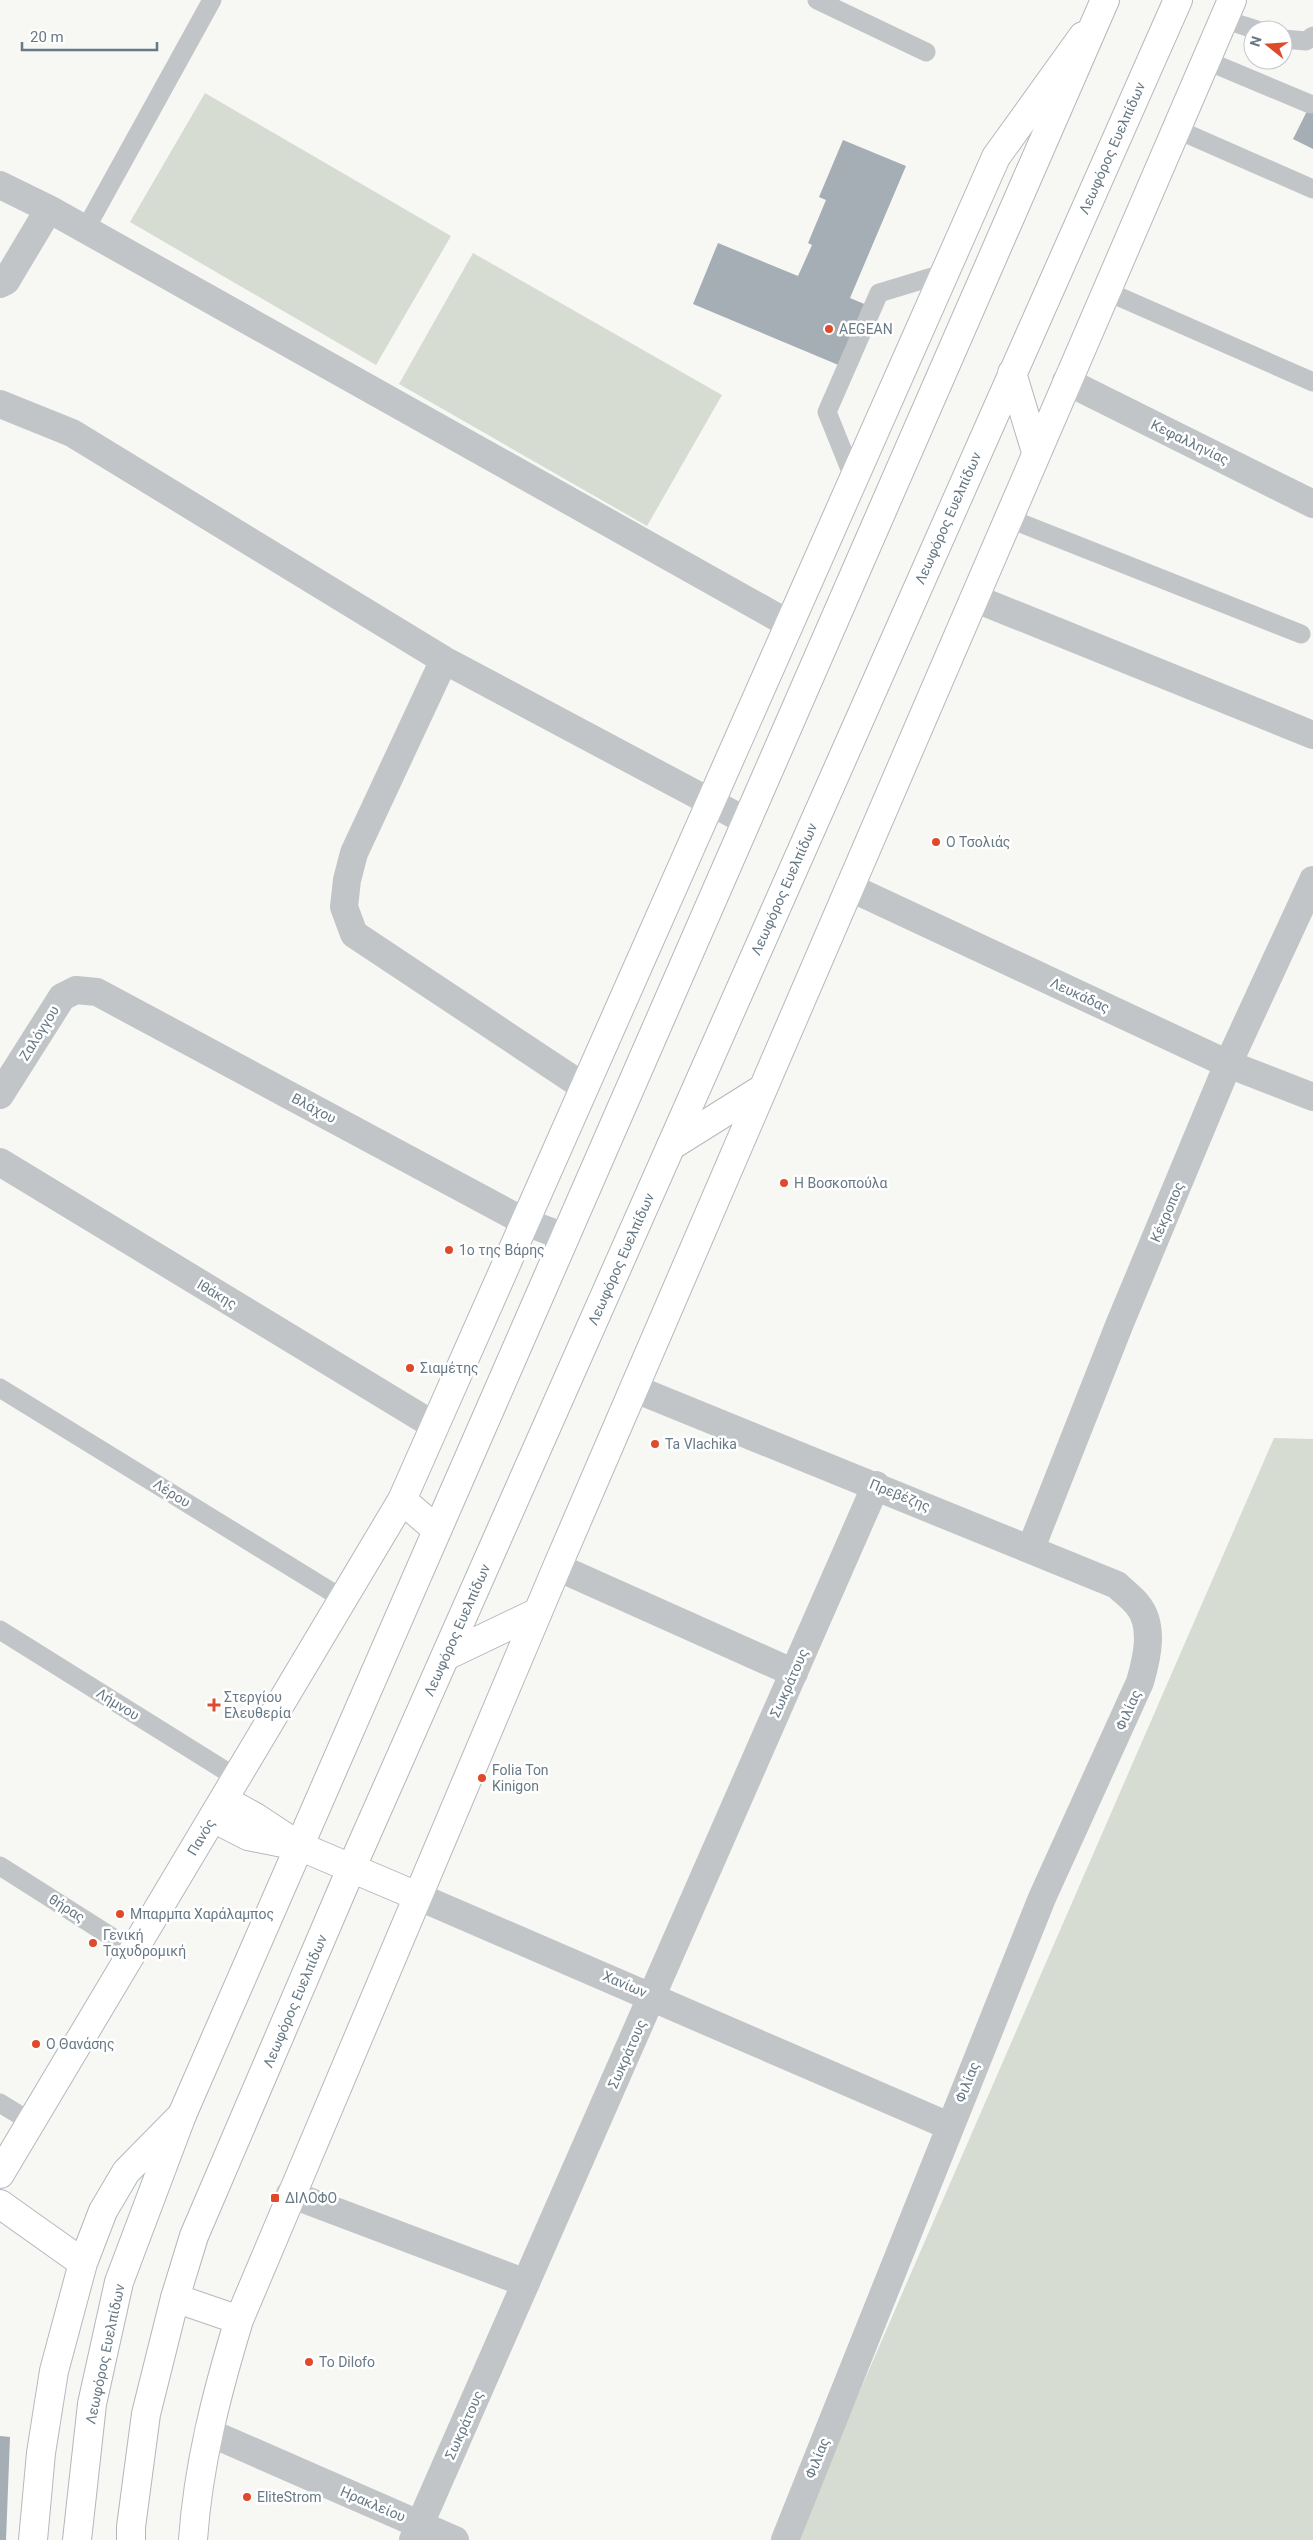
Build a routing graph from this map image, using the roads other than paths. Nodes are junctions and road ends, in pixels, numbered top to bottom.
1 (212, 0) edge
2 (817, 0) edge
3 (1178, 0) edge
4 (1103, 5) edge
5 (1228, 10) edge
6 (1243, 20) edge
7 (1313, 36) edge
8 (1293, 40) edge
9 (926, 52) dead end
10 (1205, 60) junction
11 (1310, 104) dead end
12 (1176, 129) junction
13 (0, 185) edge
14 (1313, 189) edge
15 (49, 209) junction
16 (85, 230) junction
17 (945, 273) junction
18 (0, 284) edge
19 (1106, 292) junction
20 (1012, 373) junction
21 (1066, 381) junction
22 (1313, 382) edge
23 (0, 404) edge
24 (1036, 452) junction
25 (854, 479) junction
26 (1313, 504) edge
27 (1008, 518) junction
28 (974, 598) junction
29 (790, 624) junction
30 (1301, 634) dead end
31 (444, 660) junction
32 (1313, 735) edge
33 (710, 803) junction
34 (746, 821) junction
35 (1313, 880) edge
36 (849, 887) junction
37 (62, 996) joint
38 (1228, 1064) junction
39 (584, 1087) junction
40 (762, 1089) junction
41 (0, 1095) edge
42 (1313, 1097) edge
43 (670, 1146) junction
44 (0, 1162) edge
45 (525, 1222) junction
46 (565, 1237) junction
47 (0, 1388) edge
48 (633, 1388) junction
49 (435, 1426) junction
50 (876, 1485) junction
51 (402, 1500) junction
52 (437, 1530) junction
53 (1031, 1548) junction
54 (557, 1567) junction
55 (343, 1599) junction
56 (538, 1612) junction
57 (1147, 1626) joint
58 (0, 1630) edge
59 (446, 1656) junction
60 (794, 1673) junction
61 (224, 1798) junction
62 (299, 1846) junction
63 (0, 1866) edge
64 (351, 1869) junction
65 (417, 1896) junction
66 (134, 1951) junction
67 (652, 1996) junction
68 (0, 2102) edge
69 (182, 2115) junction
70 (31, 2122) junction
71 (949, 2126) junction
72 (0, 2174) edge
73 (290, 2194) junction
74 (0, 2204) edge
75 (83, 2263) junction
76 (526, 2283) junction
77 (175, 2298) junction
78 (239, 2320) junction
79 (208, 2432) junction
80 (416, 2532) edge
81 (33, 2540) edge
82 (77, 2540) edge
83 (131, 2540) edge
84 (193, 2540) edge
85 (456, 2540) edge
86 (785, 2540) edge

1 - 16 lane
2 - 9 lane
3 - 20 street, Λεωφόρος Ευελπίδων
4 - 17 street, Πανός
4 - 34 street, Λεωφόρος Ευελπίδων
5 - 6 lane
5 - 10 street
7 - 8 lane
10 - 11 lane
10 - 12 street
12 - 14 lane
12 - 19 street
13 - 15 street
15 - 16 street
15 - 18 street
16 - 29 street
17 - 25 street, Πανός
17 - 25 lane
19 - 21 street
19 - 22 lane
20 - 24 street
20 - 43 street, Λεωφόρος Ευελπίδων
21 - 24 street
21 - 26 street, Κεφαλληνίας
23 - 31 street
24 - 27 street
25 - 29 street, Πανός
27 - 28 street
27 - 30 lane
28 - 32 street
28 - 36 street
29 - 33 street, Πανός
31 - 33 street
31 - 39 street
33 - 34 street
33 - 39 street, Πανός
34 - 46 street, Λεωφόρος Ευελπίδων
35 - 38 street, Κέκροπος
36 - 38 street, Λευκάδας
36 - 40 street
37 - 41 street, Ζαλόγγου
37 - 45 street, Βλάχου
38 - 42 street, Λευκάδας
38 - 53 street, Κέκροπος
39 - 45 street, Πανός
40 - 43 street
40 - 48 street
43 - 59 street, Λεωφόρος Ευελπίδων
44 - 49 street, Ιθάκης
45 - 46 street, Βλάχου
45 - 49 street, Πανός
46 - 52 street, Λεωφόρος Ευελπίδων
47 - 55 lane, Λέρου
48 - 50 street, Πρεβέζης
48 - 54 street
49 - 51 street, Πανός
50 - 53 street, Πρεβέζης
50 - 60 street, Σωκράτους
51 - 52 street
51 - 55 street, Πανός
52 - 62 street, Λεωφόρος Ευελπίδων
53 - 57 street, Πρεβέζης
54 - 56 street
54 - 60 street
55 - 61 street, Πανός
56 - 59 street
56 - 65 street
57 - 71 street, Φιλίας
58 - 61 lane, Λήμνου
59 - 64 street, Λεωφόρος Ευελπίδων
60 - 67 street, Σωκράτους
61 - 62 street, Χανίων
61 - 66 street, Πανός
62 - 64 street, Χανίων
62 - 69 street, Λεωφόρος Ευελπίδων
63 - 66 lane, θήρας
64 - 65 street, Χανίων
64 - 77 street, Λεωφόρος Ευελπίδων
65 - 67 street, Χανίων
65 - 73 street
66 - 70 street, Πανός
67 - 71 street, Χανίων
67 - 76 street, Σωκράτους
68 - 70 lane
69 - 75 street
69 - 82 street, Λεωφόρος Ευελπίδων
70 - 72 street, Πανός
71 - 86 street, Φιλίας
73 - 76 street
73 - 78 street
74 - 75 street
75 - 81 street
76 - 80 street, Σωκράτους
77 - 78 street
77 - 83 street, Λεωφόρος Ευελπίδων
78 - 79 street
79 - 80 street, Ηρακλείου
79 - 84 street
80 - 85 street, Ηρακλείου

